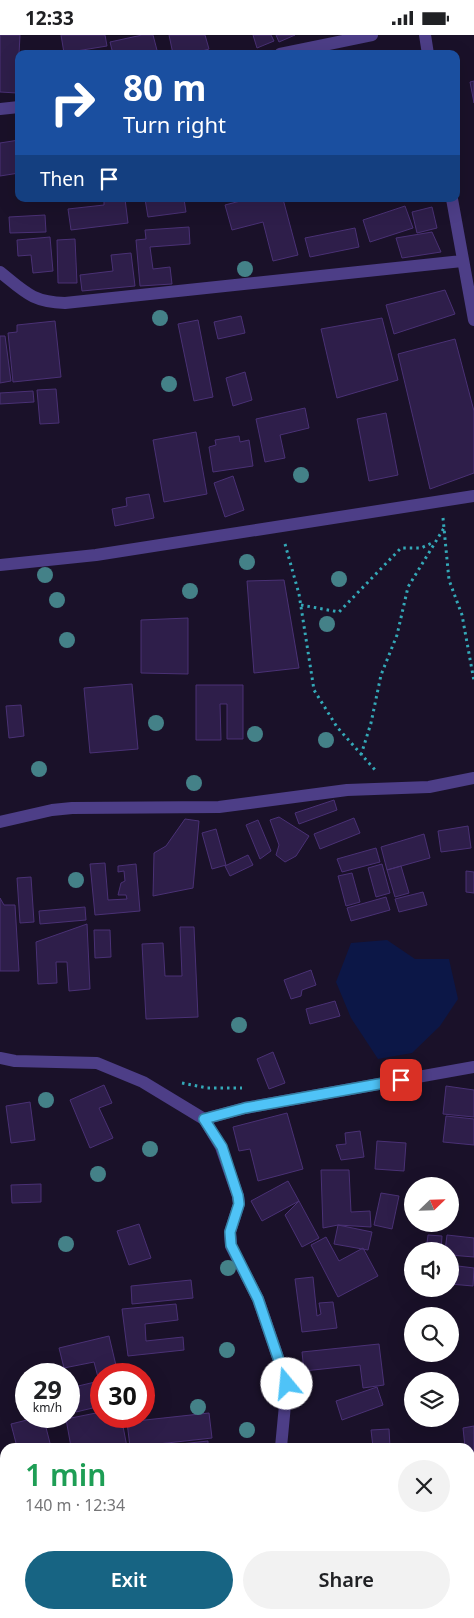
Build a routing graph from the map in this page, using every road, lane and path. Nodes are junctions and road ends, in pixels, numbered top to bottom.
1 (372, 35) edge
2 (425, 35) edge
3 (299, 50) edge
4 (427, 50) edge
5 (15, 107) edge
6 (0, 109) edge
7 (452, 202) edge
8 (462, 261) junction
9 (0, 272) edge
10 (474, 320) edge
11 (474, 497) edge
12 (443, 503) junction
13 (282, 528) junction
14 (444, 528) junction
15 (434, 542) junction
16 (0, 565) edge
17 (301, 605) junction
18 (474, 681) edge
19 (361, 755) junction
20 (474, 778) edge
21 (394, 788) junction
22 (0, 822) edge
23 (0, 1058) edge
24 (474, 1067) edge
25 (178, 1082) dead end
26 (272, 1103) junction
27 (204, 1119) junction
28 (281, 1443) edge

1 - 3 street
2 - 4 street
5 - 6 street
7 - 8 street
8 - 9 street
8 - 10 street
11 - 12 street
12 - 13 street
12 - 14 path
13 - 16 street
13 - 17 path
14 - 15 path
14 - 18 path
15 - 17 path
15 - 19 path
17 - 19 path
19 - 21 path
20 - 21 street
21 - 22 street
23 - 27 street
24 - 26 street
25 - 26 path
26 - 27 street
27 - 28 street

